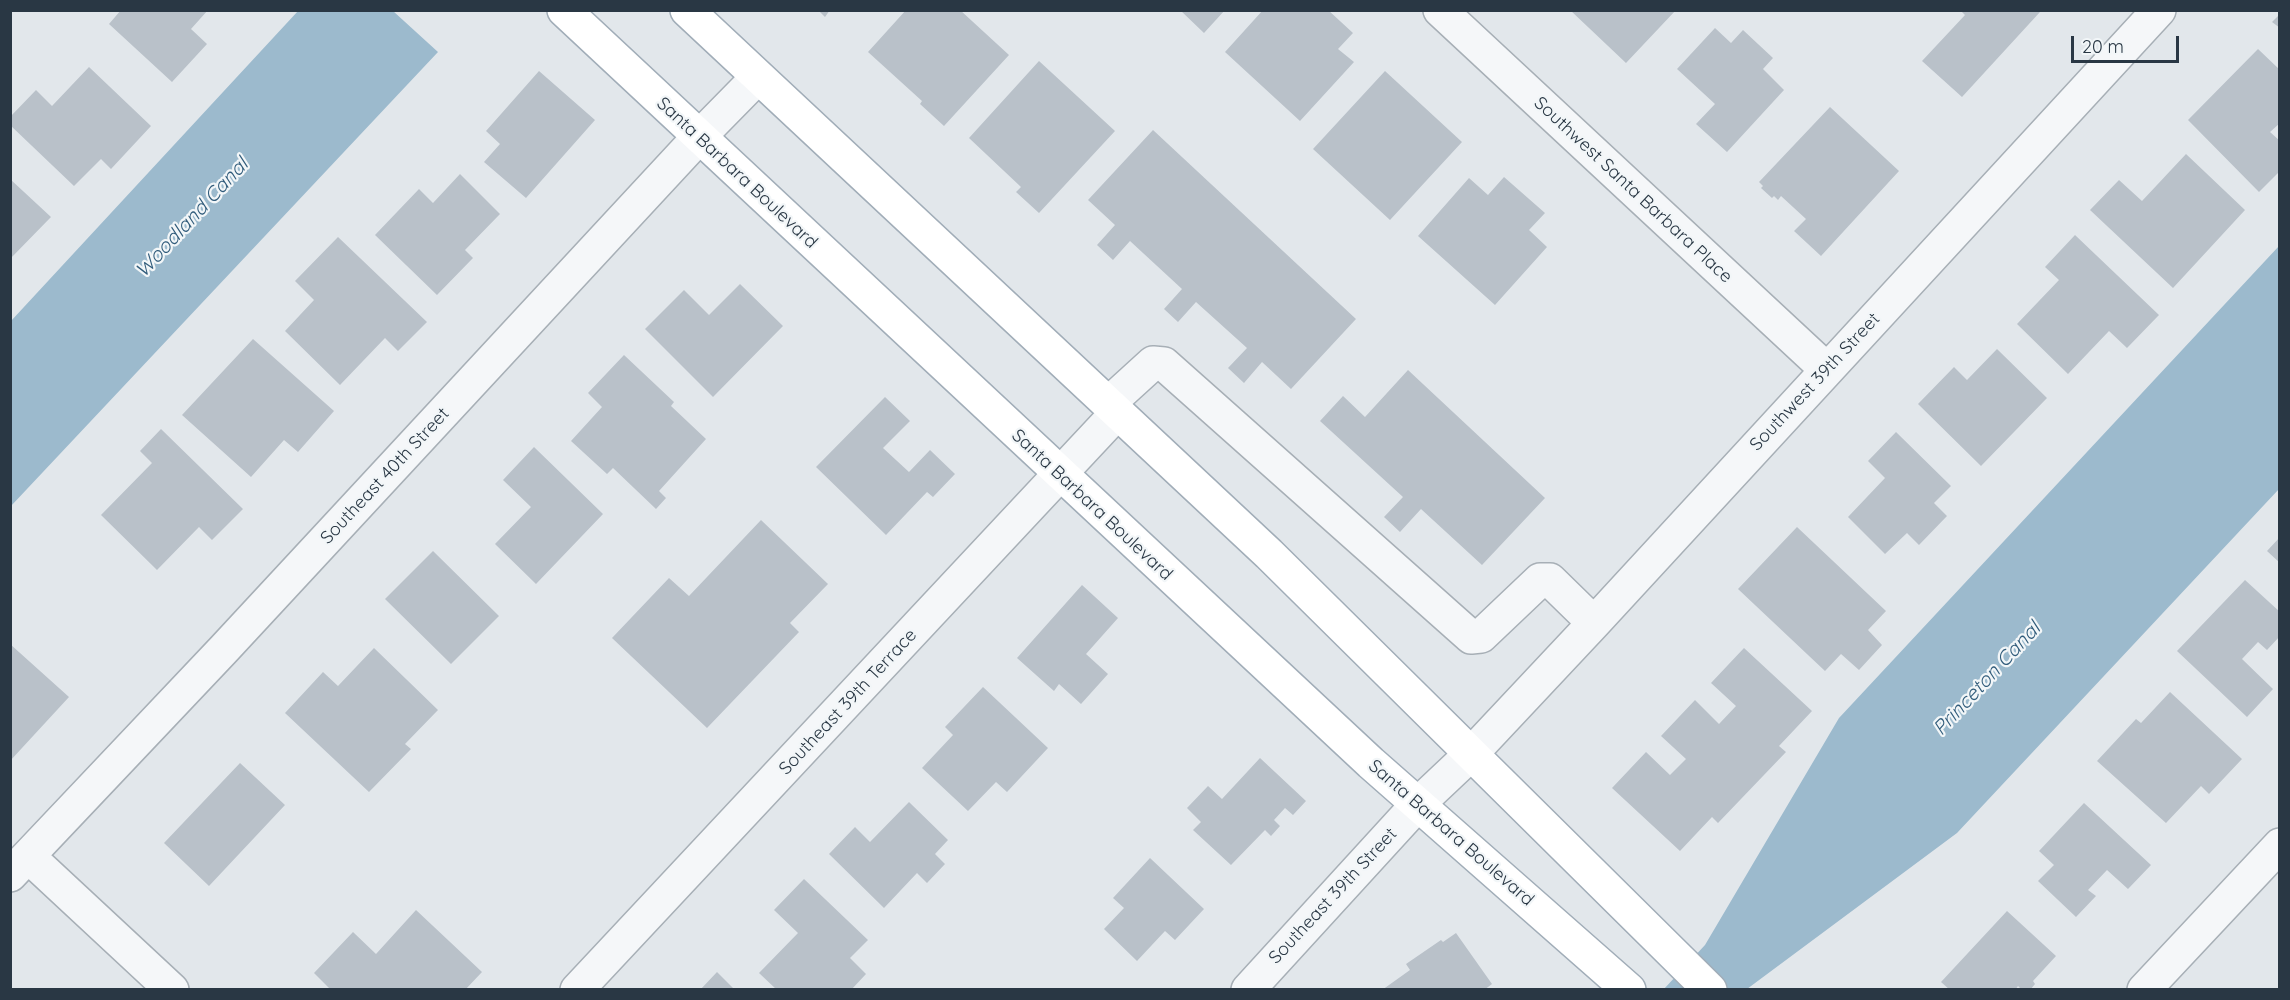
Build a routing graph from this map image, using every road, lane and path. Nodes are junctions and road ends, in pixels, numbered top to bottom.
1 (564, 10) edge
2 (687, 10) edge
3 (1440, 10) edge
4 (2159, 10) edge
5 (758, 77) junction
6 (699, 137) junction
7 (1826, 369) junction
8 (1113, 408) junction
9 (1061, 475) junction
10 (1594, 623) junction
11 (1471, 754) junction
12 (1418, 804) junction
13 (2280, 845) edge
14 (19, 865) edge
15 (1626, 986) edge
16 (172, 990) edge
17 (577, 990) edge
18 (1248, 990) edge
19 (1710, 990) edge
20 (2144, 990) edge

1 - 6 main road, Santa Barbara Boulevard
2 - 5 main road
3 - 7 street, Southwest Santa Barbara Place
4 - 7 street, Southwest 39th Street
5 - 6 street, Southeast 40th Street
5 - 8 main road
6 - 9 main road, Santa Barbara Boulevard
6 - 14 street, Southeast 40th Street
7 - 10 street, Southwest 39th Street
8 - 9 street, Southeast 39th Terrace
8 - 10 street, Southeast 39th Terrace
8 - 11 main road
9 - 12 main road, Santa Barbara Boulevard
9 - 17 street, Southeast 39th Terrace
10 - 11 street, Southwest 39th Street
11 - 12 street, Southeast 39th Street
11 - 19 main road
12 - 15 main road, Santa Barbara Boulevard
12 - 18 street, Southeast 39th Street
13 - 20 street
14 - 16 street

